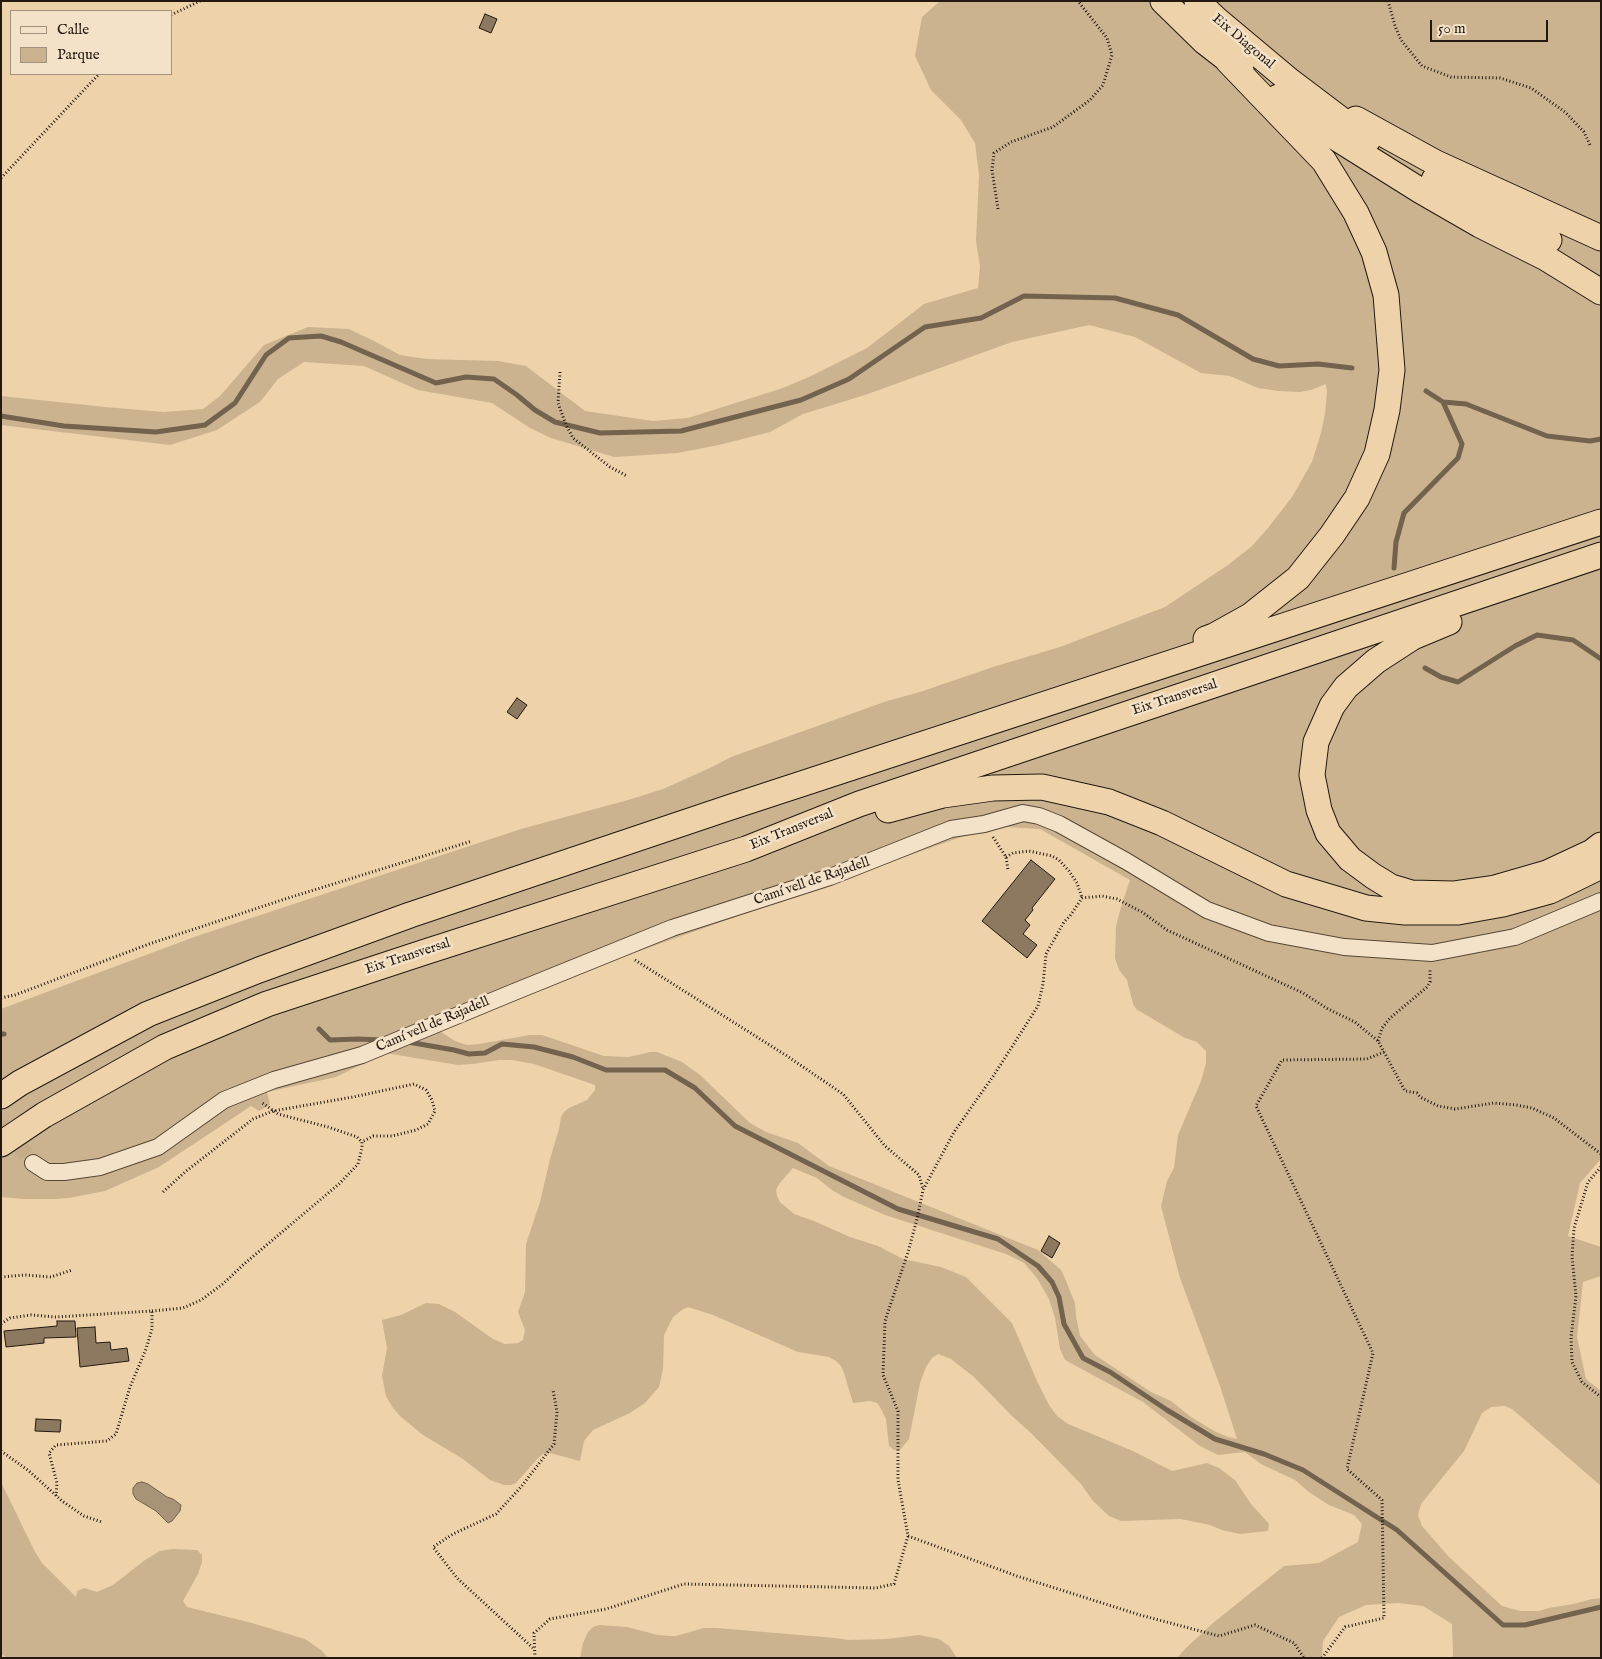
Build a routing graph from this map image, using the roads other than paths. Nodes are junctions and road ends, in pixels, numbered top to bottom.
1 (1163, 1) edge
2 (1197, 1) edge
3 (1228, 61) junction
4 (1290, 81) junction
5 (1601, 238) edge
6 (1601, 272) edge
7 (1601, 292) edge
8 (1601, 522) edge
9 (1601, 556) edge
10 (1514, 585) junction
11 (1103, 686) junction
12 (1601, 845) edge
13 (746, 849) junction
14 (1601, 866) edge
15 (1601, 901) edge
16 (1, 1096) edge
17 (1, 1144) edge
18 (32, 1163) tunnel mouth

1 - 3 highway, Eix Diagonal
2 - 4 highway, Eix Diagonal
3 - 7 highway
3 - 11 highway
4 - 5 highway
4 - 6 highway
8 - 11 highway
9 - 10 highway, Eix Transversal
10 - 12 highway
10 - 13 highway, Eix Transversal
11 - 16 highway
13 - 14 highway
13 - 17 highway, Eix Transversal
15 - 18 street, Camí vell de Rajadell

